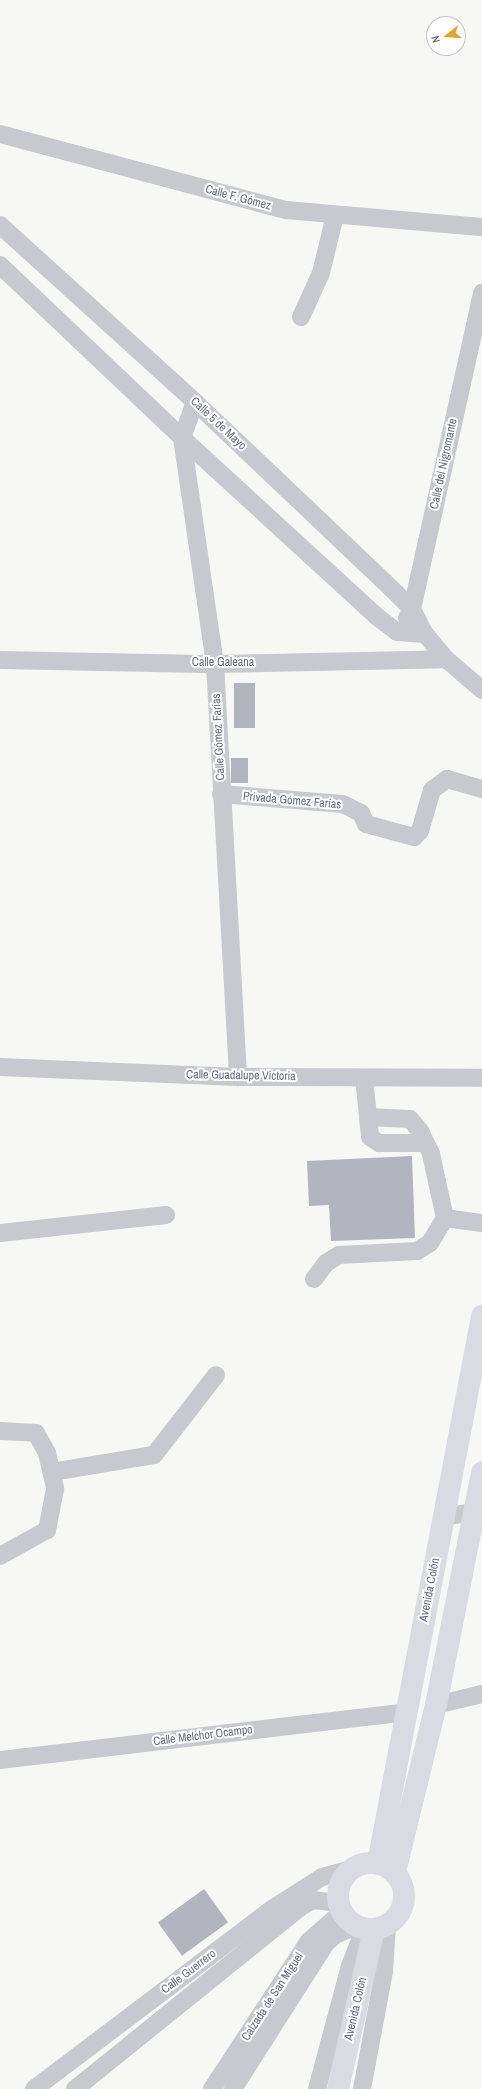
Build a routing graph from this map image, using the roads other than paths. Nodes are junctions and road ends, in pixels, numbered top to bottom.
1 (0, 134) edge
2 (336, 215) junction
3 (0, 225) edge
4 (482, 227) edge
5 (25, 247) junction
6 (5, 270) edge
7 (482, 292) edge
8 (301, 317) dead end
9 (195, 402) junction
10 (182, 438) junction
11 (412, 609) junction
12 (398, 632) junction
13 (425, 634) junction
14 (446, 659) junction
15 (0, 660) edge
16 (216, 664) junction
17 (481, 687) edge
18 (482, 789) edge
19 (221, 794) junction
20 (0, 1067) edge
21 (238, 1077) junction
22 (364, 1078) junction
23 (482, 1078) edge
24 (368, 1116) junction
25 (425, 1142) junction
26 (166, 1215) dead end
27 (445, 1218) junction
28 (482, 1223) edge
29 (0, 1233) edge
30 (314, 1279) dead end
31 (482, 1316) edge
32 (216, 1375) dead end
33 (0, 1431) edge
34 (52, 1472) junction
35 (482, 1472) edge
36 (478, 1510) edge
37 (444, 1517) junction
38 (0, 1556) edge
39 (482, 1694) edge
40 (436, 1705) junction
41 (407, 1712) junction
42 (0, 1760) edge
43 (386, 1868) junction
44 (352, 1869) junction
45 (360, 1921) junction
46 (239, 1945) junction
47 (145, 2005) junction
48 (157, 2023) junction
49 (34, 2089) edge
50 (75, 2089) edge
51 (212, 2089) edge
52 (233, 2089) edge
53 (316, 2089) edge
54 (338, 2089) edge
55 (362, 2089) edge

1 - 2 street, Calle F. Gómez
2 - 4 street, Calle F. Gómez
2 - 8 street
3 - 5 street, Calle 5 de Mayo
5 - 6 street
5 - 9 street, Calle 5 de Mayo
6 - 10 street
7 - 11 street, Calle del Nigromante
9 - 10 street, Calle Gómez Farías
9 - 11 street, Calle 5 de Mayo
10 - 12 street
10 - 16 street, Calle Gómez Farías
11 - 12 street, Calle del Nigromante
11 - 13 street, Calle 5 de Mayo
12 - 13 street
13 - 14 street, Calle 5 de Mayo
14 - 16 street, Calle Galeana
14 - 17 street, Calle 5 de Mayo
15 - 16 street, Calle Galeana
16 - 19 street, Calle Gómez Farías
18 - 19 street, Privada Gómez Farías
19 - 21 street, Calle Gómez Farías
20 - 21 street, Calle Guadalupe Victoria
21 - 22 street, Calle Guadalupe Victoria
22 - 23 street, Calle Guadalupe Victoria
22 - 24 street
24 - 25 street
24 - 25 street
25 - 27 street
26 - 29 street
27 - 28 street
27 - 30 street
31 - 37 main road, Avenida Colón
32 - 34 street
33 - 34 street
34 - 38 street
35 - 36 main road
36 - 37 street
36 - 40 main road
37 - 41 main road, Avenida Colón
39 - 40 street
40 - 43 main road
41 - 42 street, Calle Melchor Ocampo
41 - 43 main road, Avenida Colón
43 - 44 main road
43 - 45 main road
44 - 45 main road
44 - 46 street, Calle Guerrero
45 - 46 street, Calle Guerrero
45 - 51 street, Calzada de San Miguel
45 - 52 street, Calzada de San Miguel
45 - 53 street
45 - 54 main road, Avenida Colón
45 - 55 street
46 - 47 street, Calle Guerrero
46 - 48 street, Calle Guerrero
47 - 48 street
47 - 49 street, Calle Guerrero
48 - 50 street, Calle Guerrero

